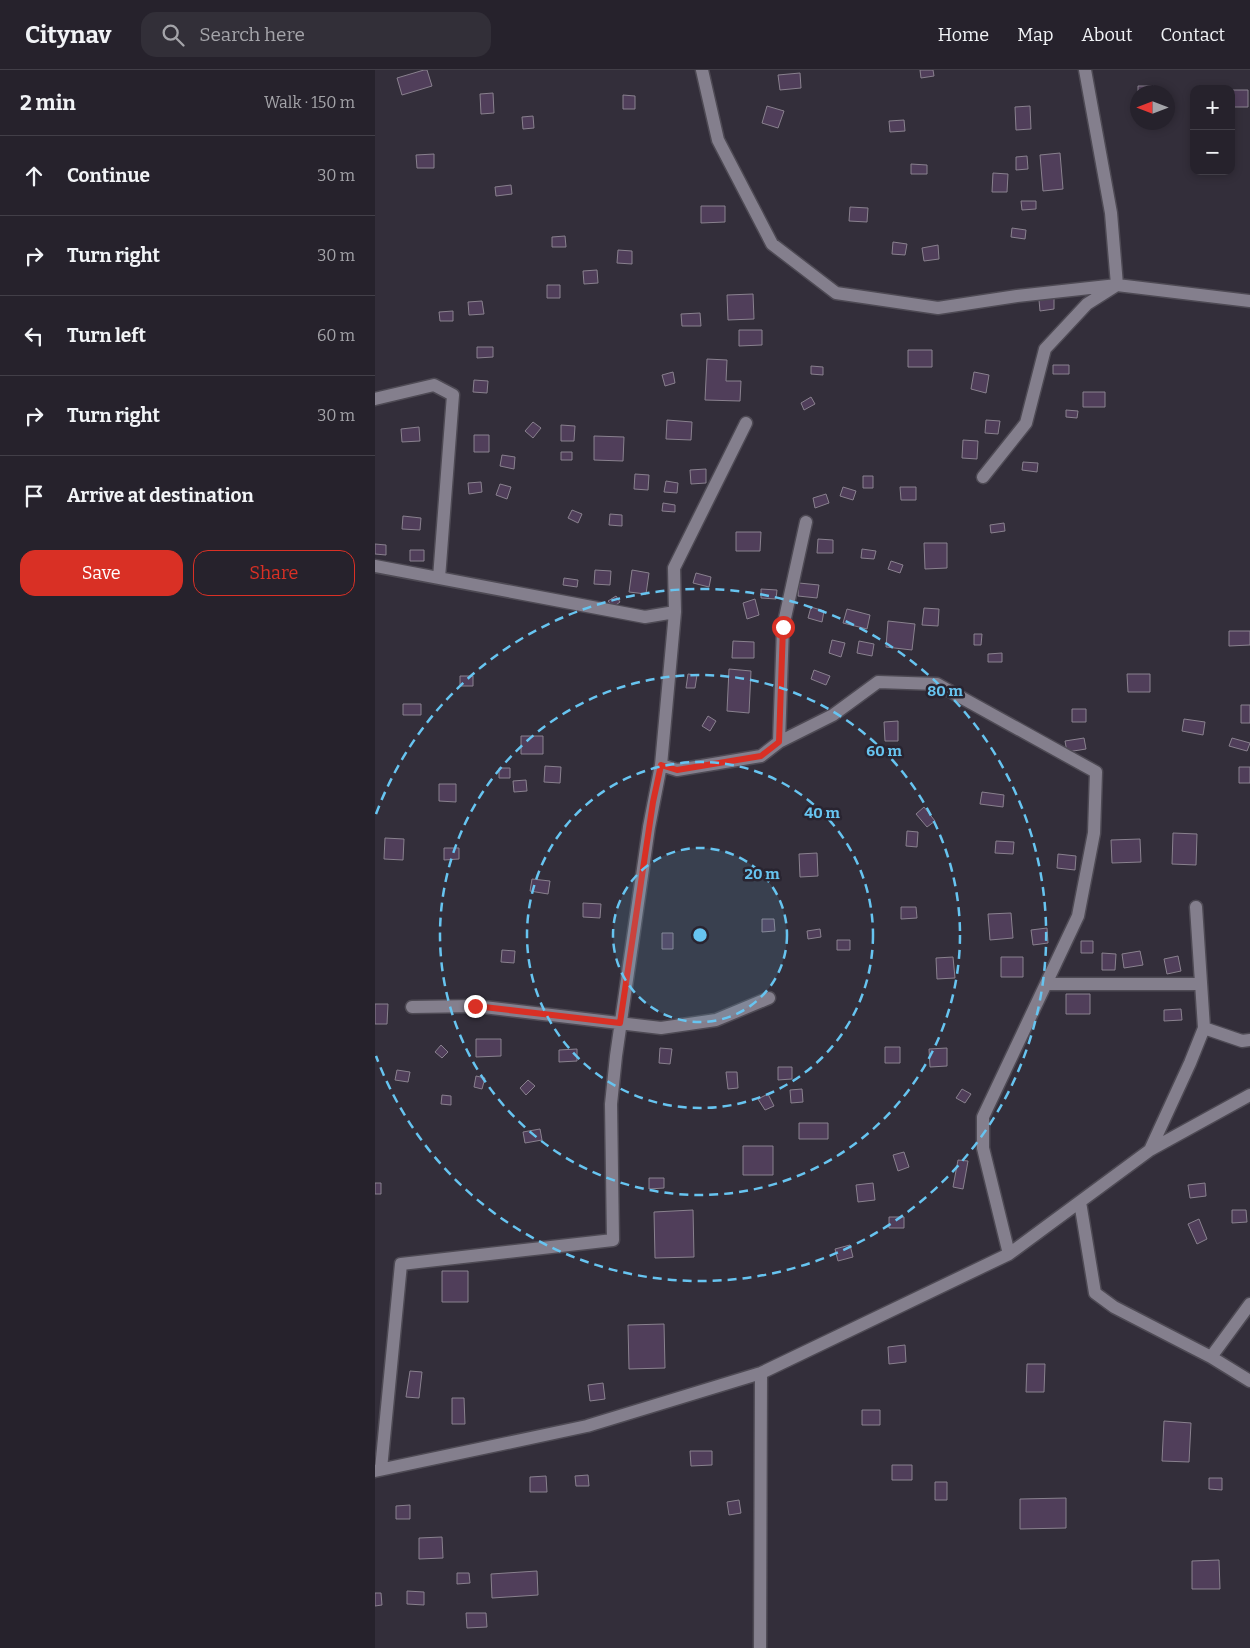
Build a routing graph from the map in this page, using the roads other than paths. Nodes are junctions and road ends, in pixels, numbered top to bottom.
1 (702, 70) edge
2 (1085, 70) edge
3 (1117, 285) junction
4 (1250, 301) edge
5 (375, 399) edge
6 (746, 423) dead end
7 (983, 478) dead end
8 (806, 522) dead end
9 (375, 566) edge
10 (439, 578) junction
11 (675, 612) junction
12 (779, 742) junction
13 (661, 765) junction
14 (1196, 907) dead end
15 (1046, 984) junction
16 (1201, 984) junction
17 (769, 998) dead end
18 (412, 1007) dead end
19 (620, 1023) junction
20 (1204, 1028) junction
21 (1250, 1040) edge
22 (1250, 1095) edge
23 (1150, 1150) junction
24 (1080, 1202) junction
25 (1009, 1254) junction
26 (1250, 1304) edge
27 (1211, 1357) junction
28 (761, 1373) junction
29 (1250, 1380) edge
30 (378, 1470) edge
31 (760, 1648) edge

1 - 3 street
2 - 3 street
3 - 4 street
3 - 7 street
5 - 10 street
6 - 11 street
8 - 12 street
9 - 10 street
10 - 11 street
11 - 13 street
12 - 13 street
12 - 15 street
13 - 19 street
14 - 16 street
15 - 16 street
15 - 25 street
16 - 20 street
17 - 19 street
18 - 19 street
19 - 30 street
20 - 21 street
20 - 23 street
22 - 23 street
23 - 24 street
24 - 25 street
24 - 27 street
25 - 28 street
26 - 27 street
27 - 29 street
28 - 30 street
28 - 31 street

